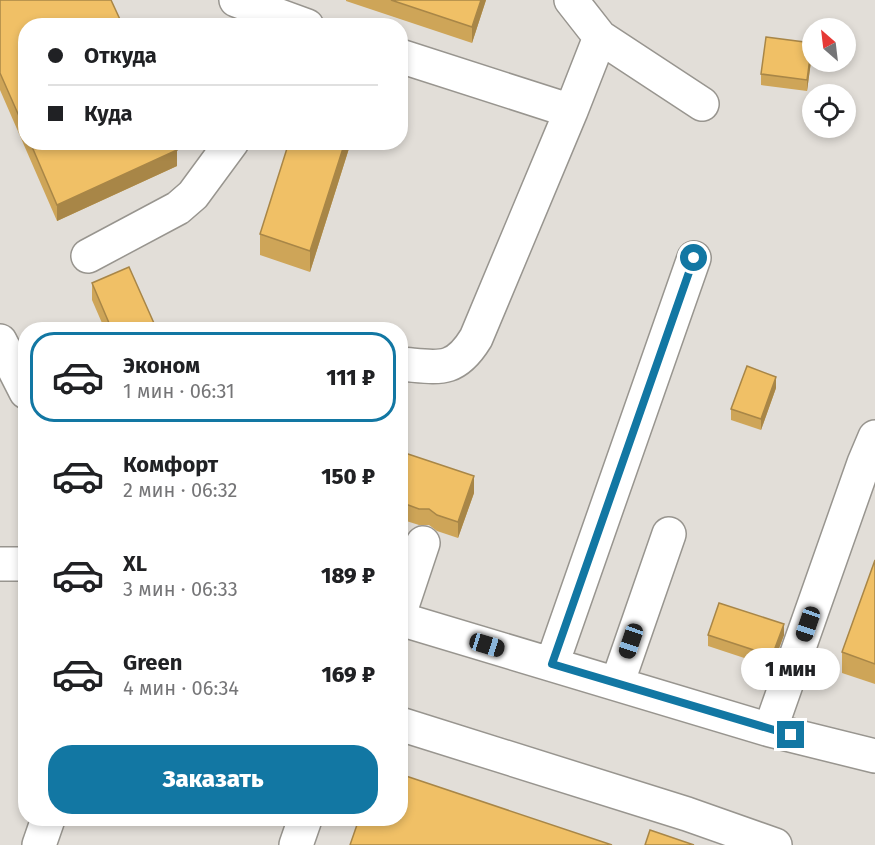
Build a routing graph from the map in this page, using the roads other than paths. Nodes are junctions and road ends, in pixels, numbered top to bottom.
1 (236, 0) edge
2 (314, 0) edge
3 (572, 0) edge
4 (287, 18) edge
5 (311, 18) edge
6 (600, 37) junction
7 (408, 59) edge
8 (702, 104) dead end
9 (572, 111) junction
10 (226, 150) edge
11 (88, 256) dead end
12 (694, 258) dead end
13 (0, 341) edge
14 (408, 365) edge
15 (18, 377) edge
16 (875, 437) edge
17 (669, 534) dead end
18 (423, 543) dead end
19 (0, 564) edge
20 (18, 564) edge
21 (408, 588) edge
22 (408, 620) edge
23 (552, 664) junction
24 (617, 684) junction
25 (408, 727) edge
26 (770, 730) junction
27 (875, 756) edge
28 (46, 826) edge
29 (302, 826) edge
30 (39, 845) edge
31 (297, 845) edge
32 (775, 845) edge

1 - 4 street
2 - 5 street
3 - 6 street
6 - 8 street
6 - 9 street
7 - 9 street
9 - 14 street
10 - 11 street
12 - 23 street
13 - 15 street
16 - 26 street
17 - 24 street
18 - 21 street
19 - 20 street
22 - 23 street
23 - 24 street
24 - 26 street
25 - 32 street
26 - 27 street
28 - 30 street
29 - 31 street

